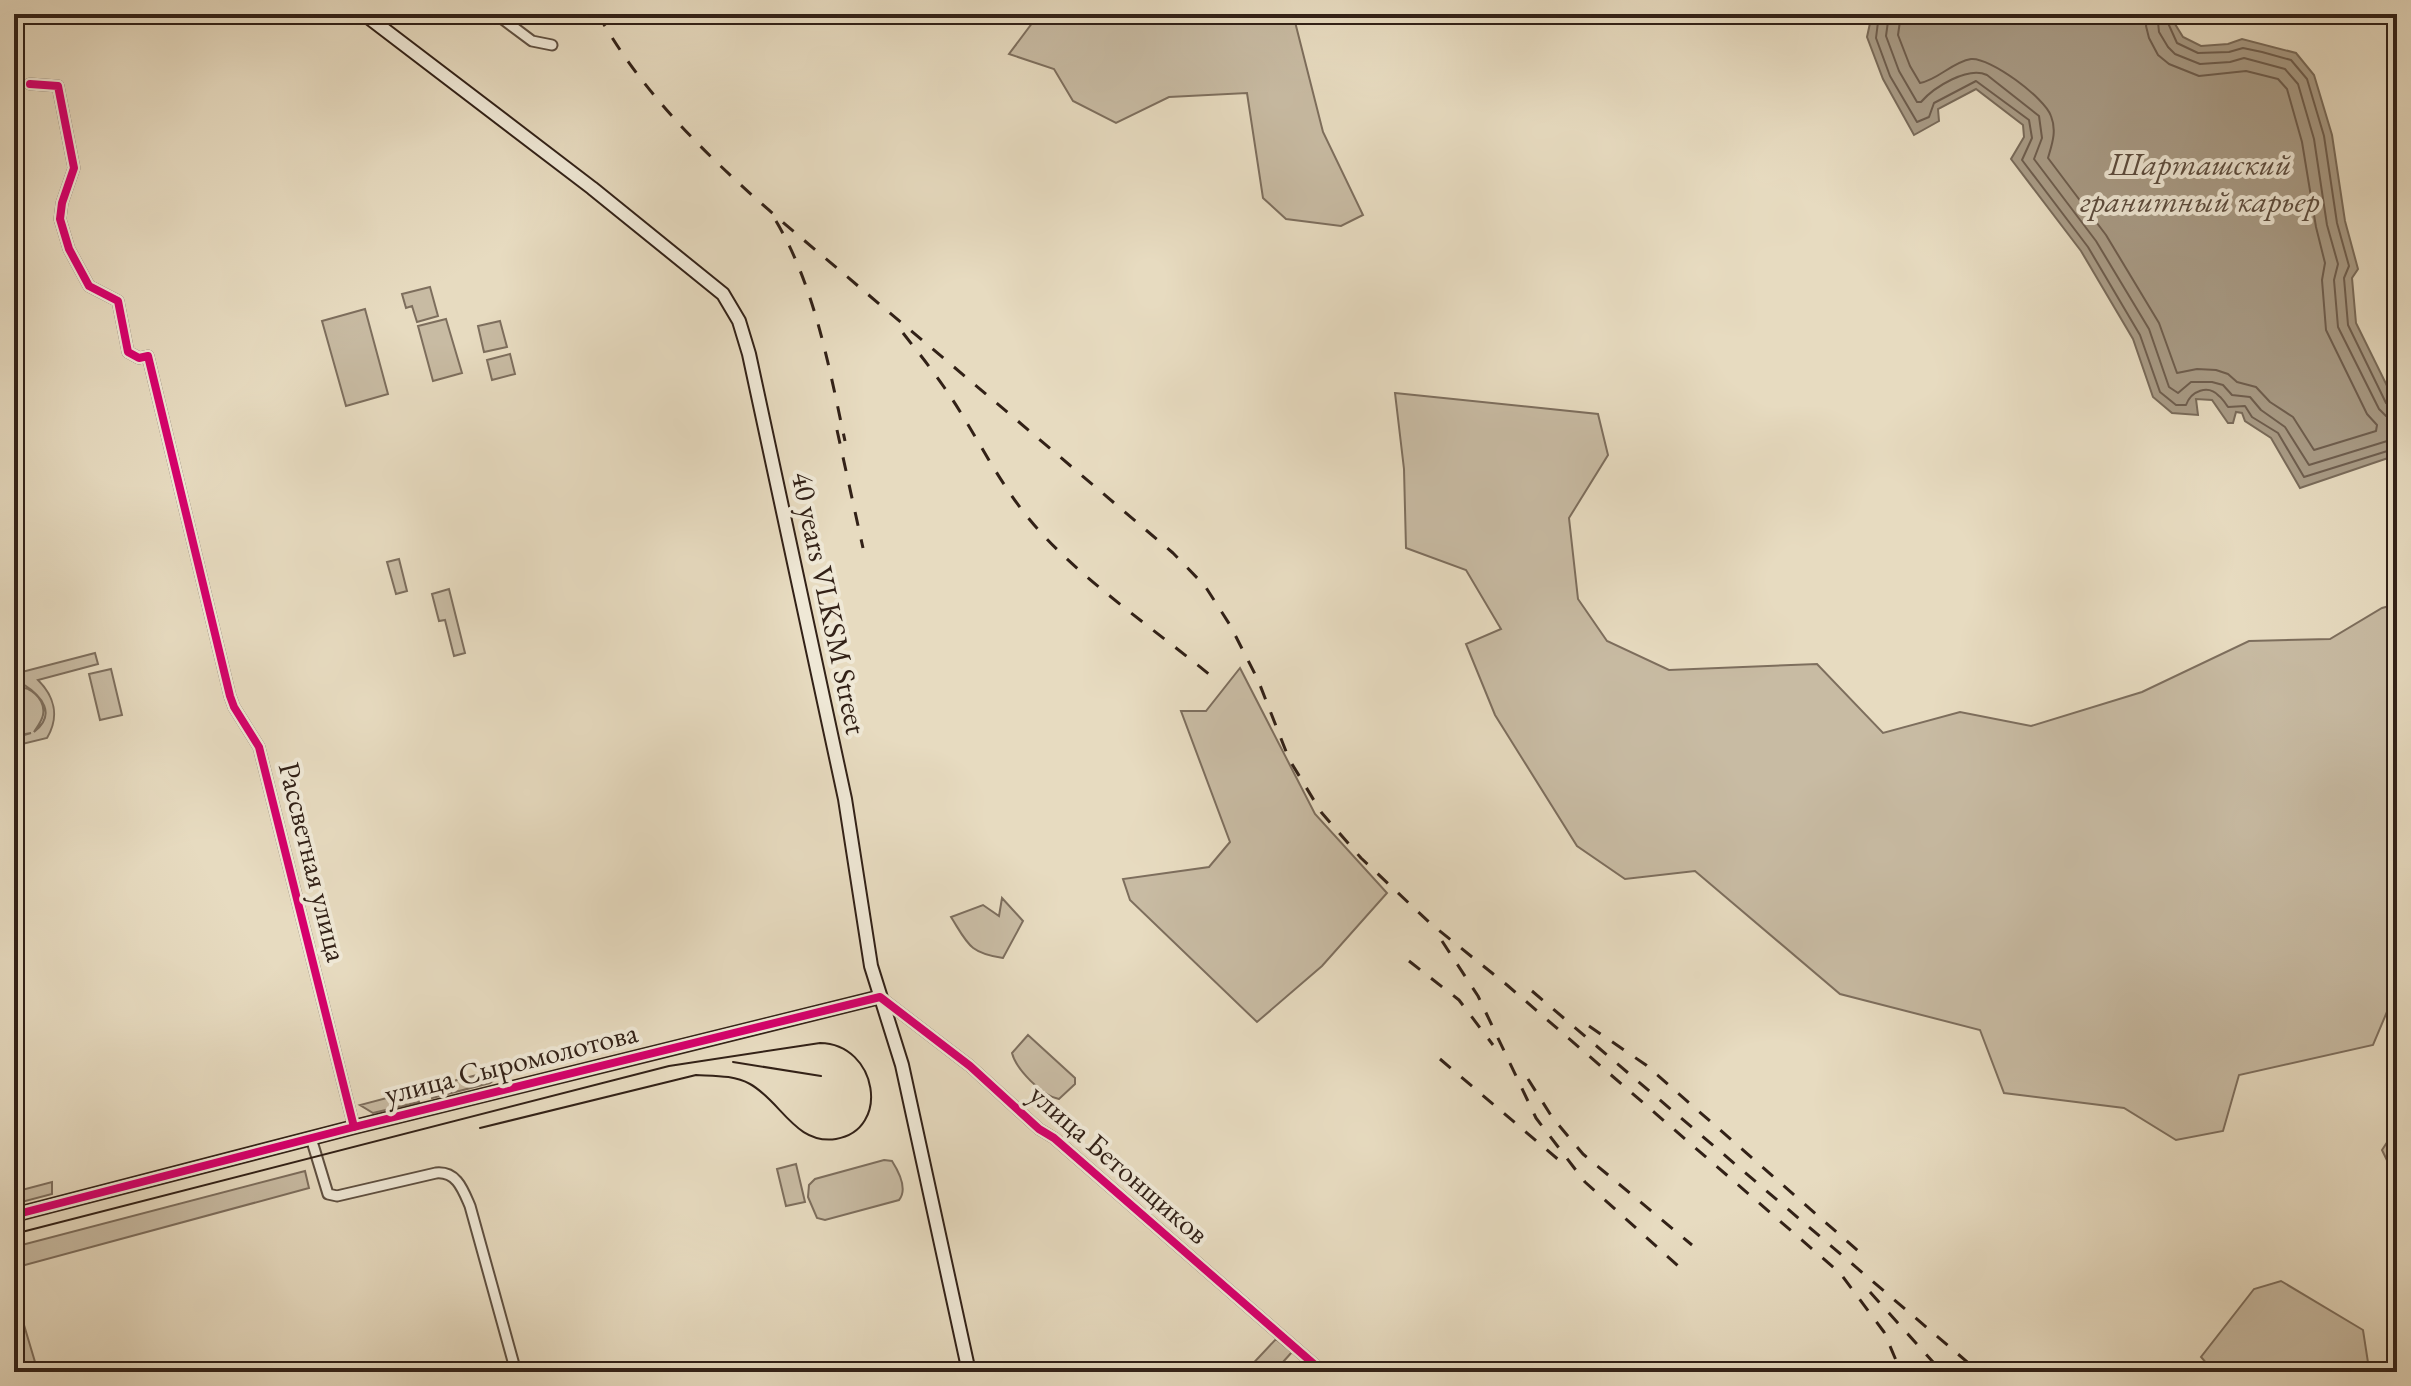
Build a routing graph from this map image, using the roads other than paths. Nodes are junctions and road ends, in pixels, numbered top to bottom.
1 (364, 14) edge
2 (496, 14) edge
3 (552, 45) dead end
4 (30, 84) dead end
5 (880, 997) junction
6 (354, 1127) junction
7 (311, 1138) junction
8 (14, 1215) edge
9 (516, 1372) edge
10 (969, 1372) edge
11 (1323, 1372) edge

1 - 5 main road, 40 years VLKSM Street
2 - 3 street
4 - 6 street, Рассветная улица
5 - 6 main road, улица Сыромолотова
5 - 10 main road, 40 years VLKSM Street
5 - 11 street, улица Бетонщиков
6 - 7 main road, улица Сыромолотова
7 - 8 main road, улица Сыромолотова
7 - 9 street

